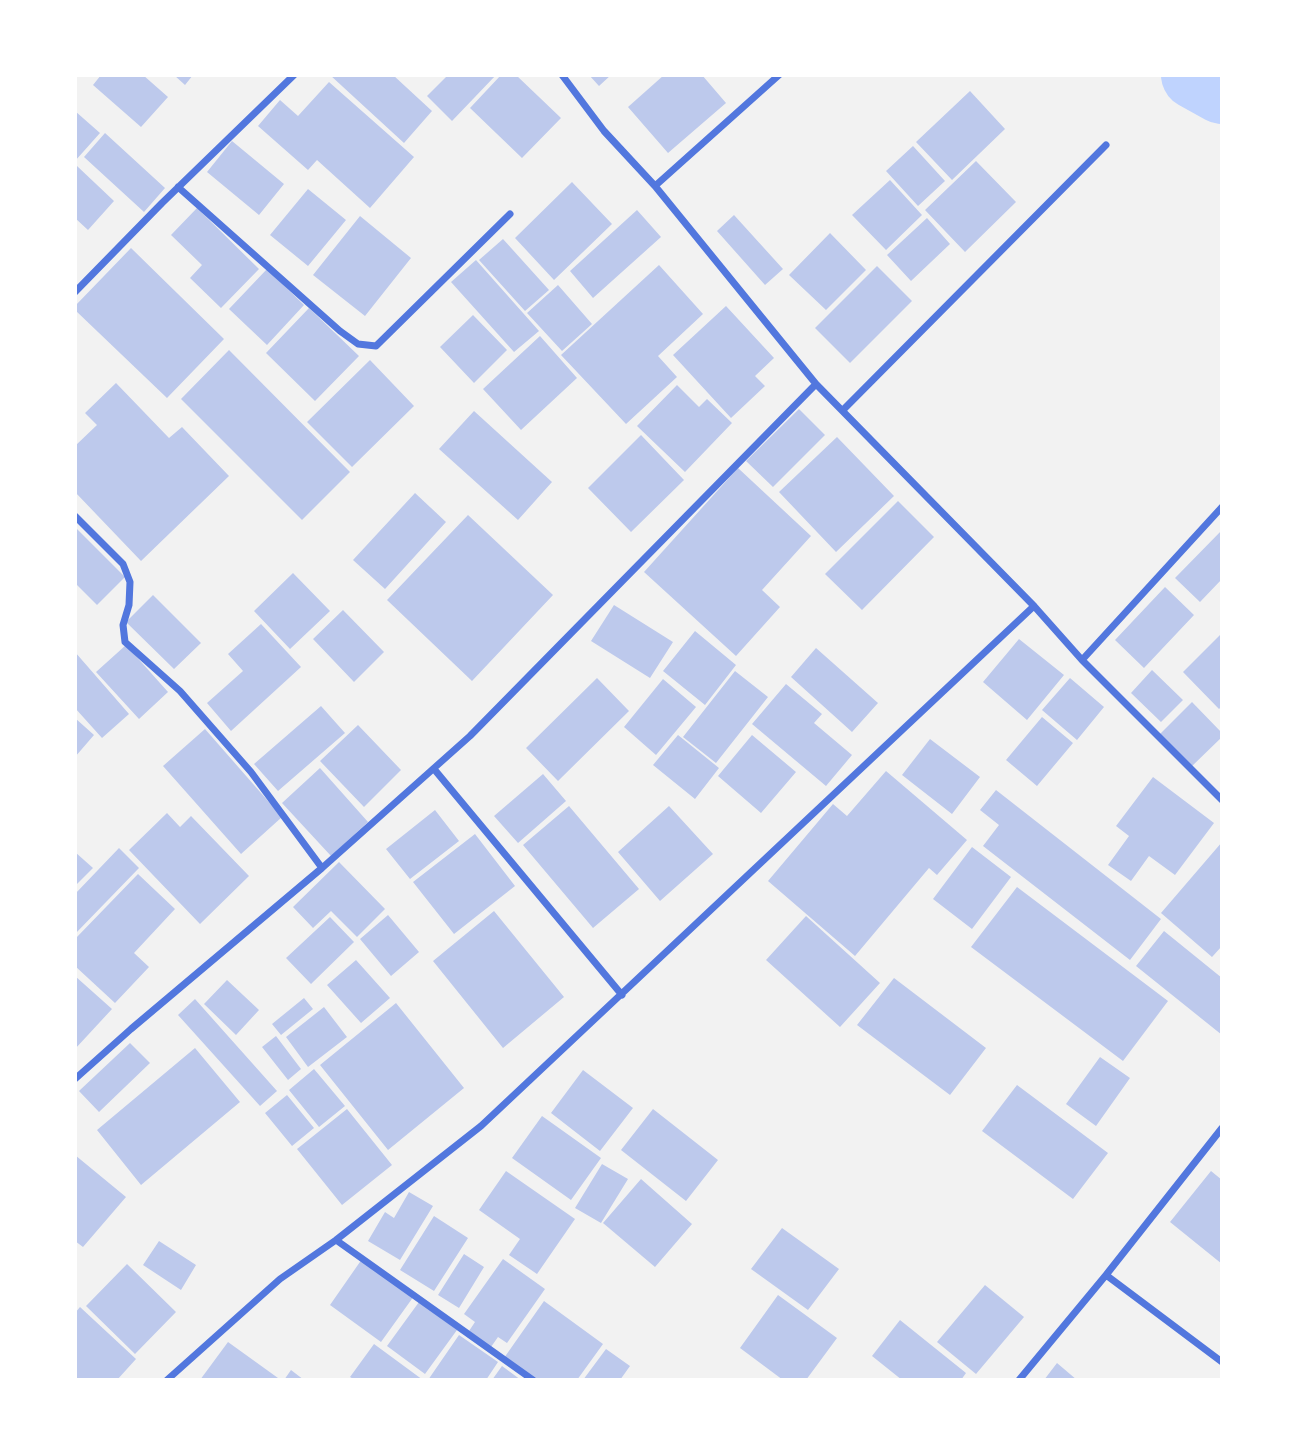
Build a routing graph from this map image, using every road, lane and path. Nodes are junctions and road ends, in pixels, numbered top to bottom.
1 (294, 75) edge
2 (562, 75) edge
3 (779, 75) edge
4 (1106, 145) dead end
5 (655, 186) junction
6 (178, 187) junction
7 (510, 214) dead end
8 (75, 292) edge
9 (816, 384) junction
10 (843, 411) junction
11 (1222, 507) edge
12 (75, 516) edge
13 (1034, 606) junction
14 (1082, 660) junction
15 (434, 769) junction
16 (1222, 800) edge
17 (322, 868) junction
18 (622, 995) junction
19 (75, 1079) edge
20 (1222, 1128) edge
21 (336, 1240) junction
22 (1107, 1275) junction
23 (1222, 1362) edge
24 (167, 1380) edge
25 (533, 1380) edge
26 (1019, 1380) edge

1 - 6 street
2 - 5 street
3 - 5 street
4 - 10 street
5 - 9 street
6 - 7 street
6 - 8 street
9 - 10 street
9 - 15 street
10 - 13 street
11 - 14 street
12 - 17 street
13 - 14 street
13 - 18 street
14 - 16 street
15 - 17 street
15 - 18 street
17 - 19 street
18 - 21 street
20 - 22 street
21 - 24 street
21 - 25 street
22 - 23 street
22 - 26 street

